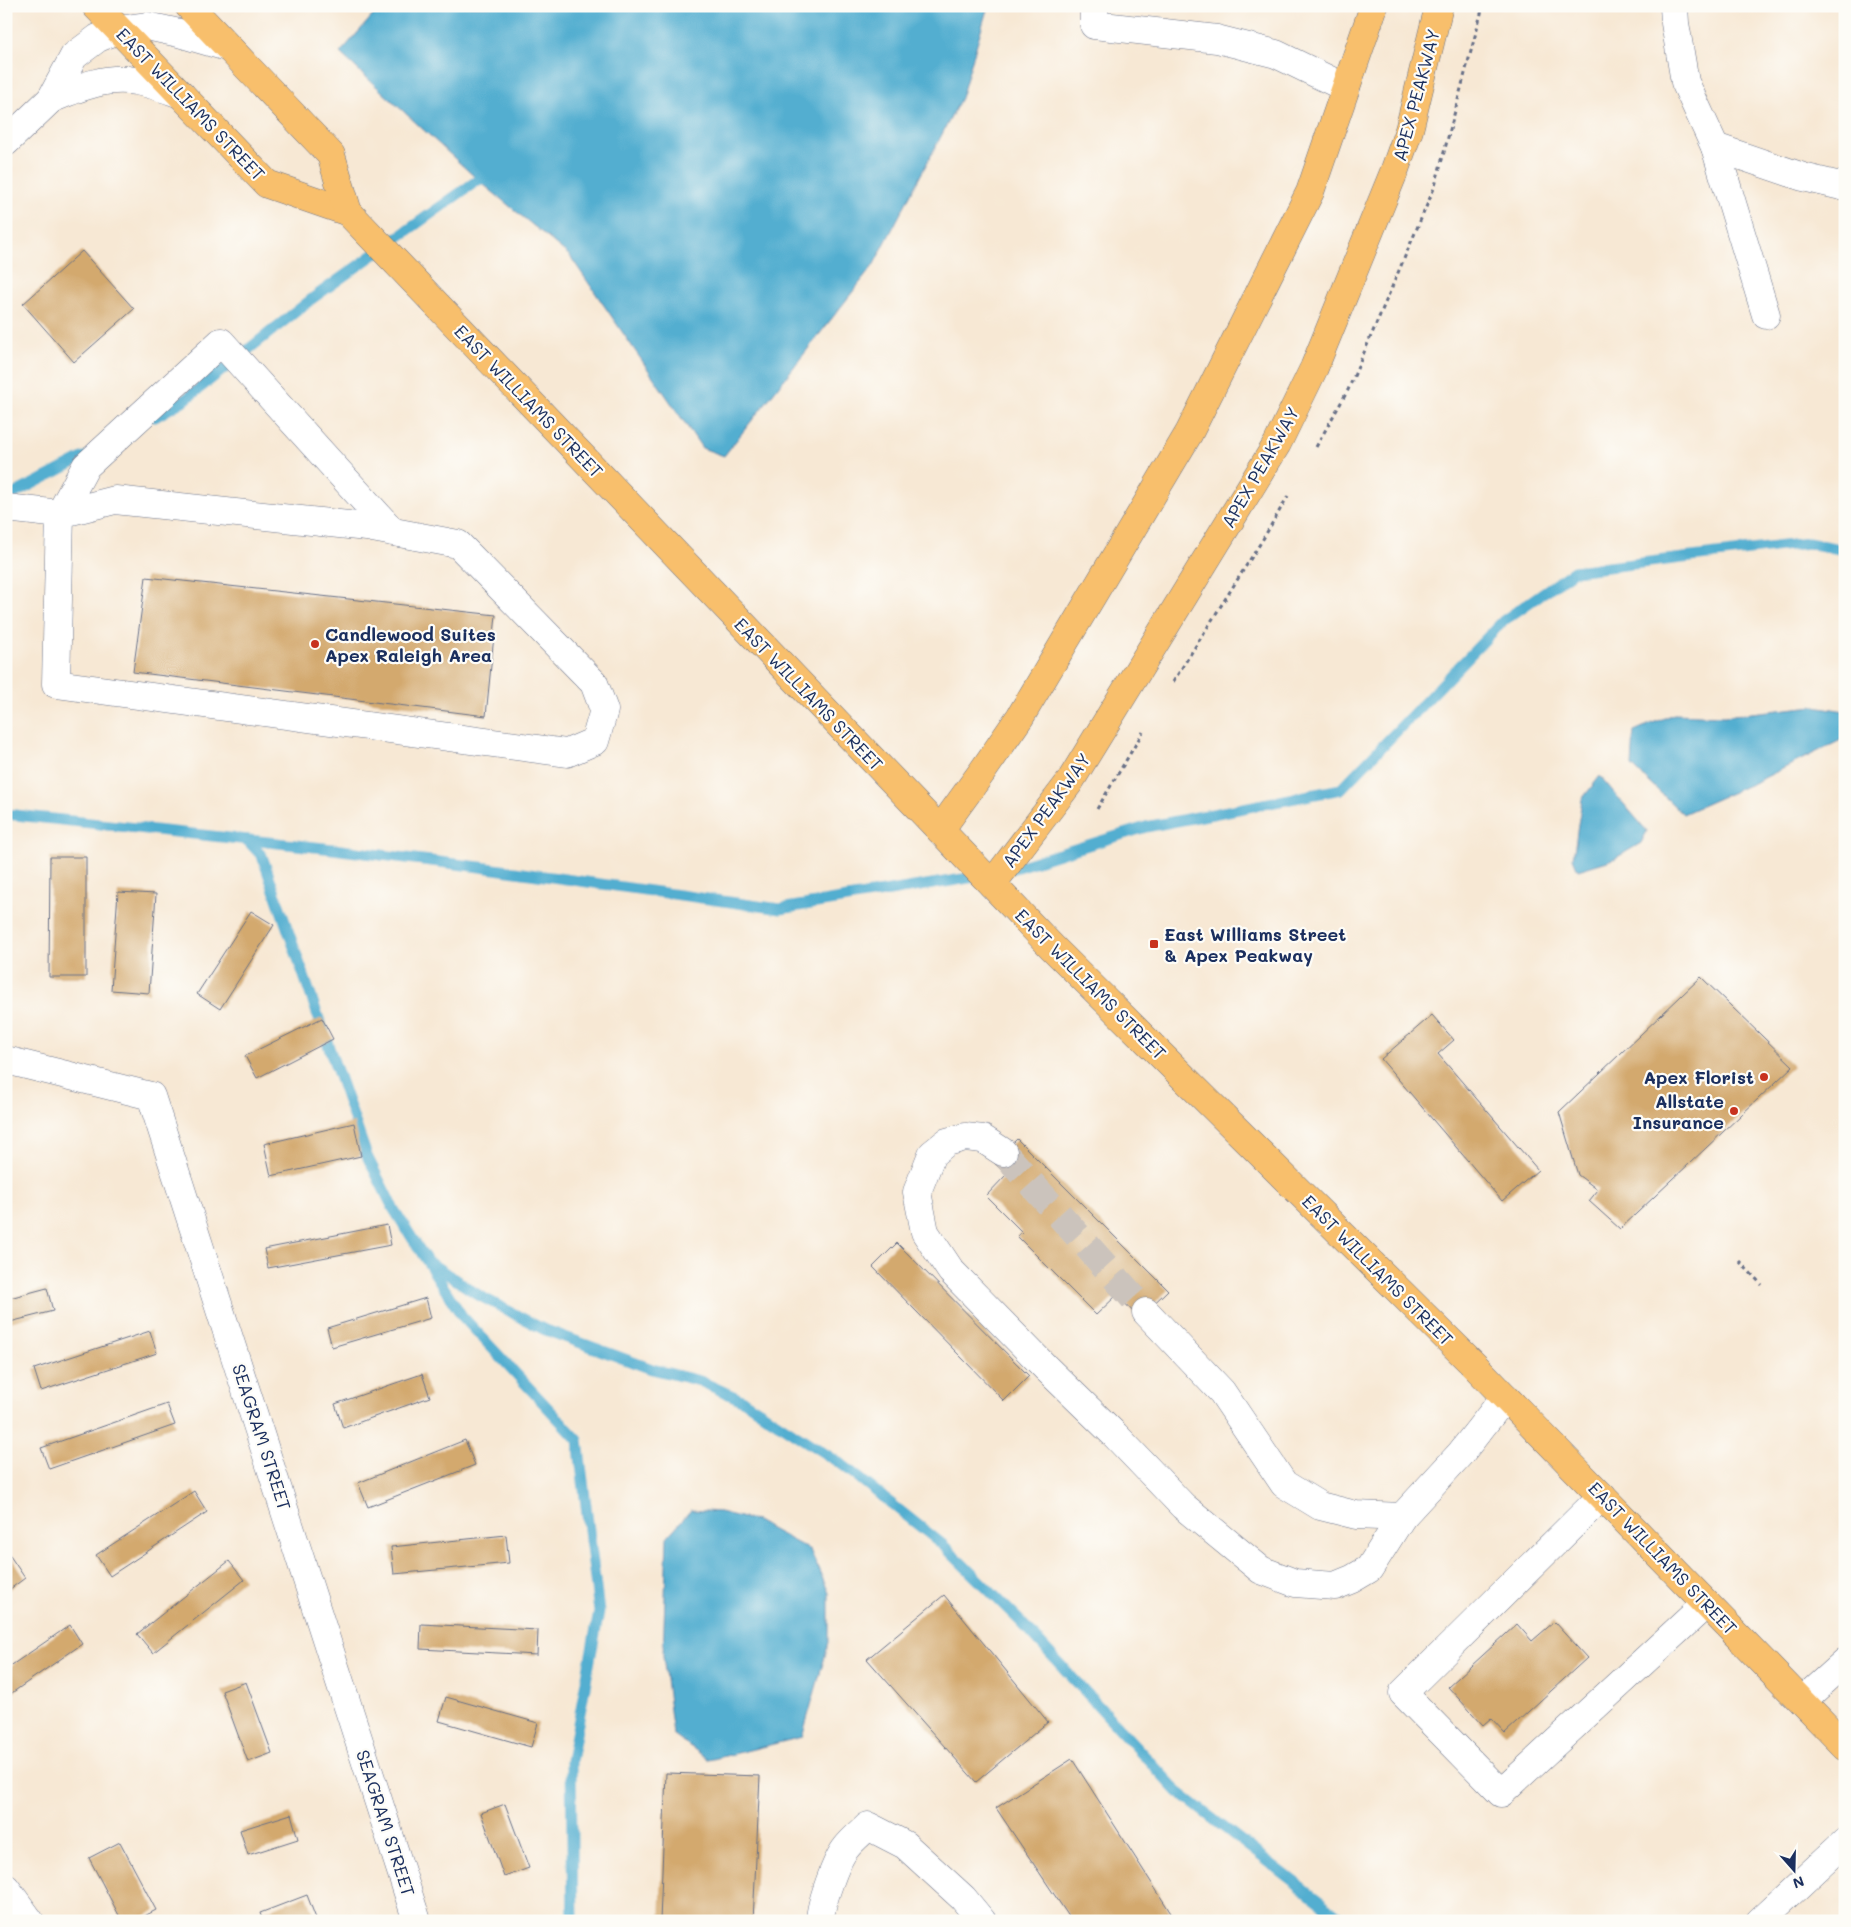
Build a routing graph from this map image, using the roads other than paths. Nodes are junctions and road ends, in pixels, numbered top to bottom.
1 (96, 6) edge
2 (188, 6) edge
3 (1094, 6) edge
4 (1374, 6) edge
5 (1439, 6) edge
6 (1674, 6) edge
7 (118, 30) junction
8 (227, 47) junction
9 (1346, 88) junction
10 (180, 94) junction
11 (51, 99) junction
12 (6, 142) edge
13 (1715, 147) junction
14 (1845, 187) edge
15 (348, 212) junction
16 (1766, 315) dead end
17 (6, 508) edge
18 (60, 514) junction
19 (393, 532) junction
20 (940, 830) junction
21 (992, 884) junction
22 (6, 1060) edge
23 (1003, 1152) tunnel mouth
24 (1146, 1312) tunnel mouth
25 (1505, 1397) junction
26 (1602, 1496) junction
27 (1402, 1517) junction
28 (1706, 1604) junction
29 (1845, 1662) edge
30 (1802, 1701) junction
31 (1845, 1746) edge
32 (1845, 1842) edge
33 (6, 1888) edge
34 (30, 1921) edge
35 (417, 1921) edge
36 (820, 1921) edge
37 (982, 1921) edge
38 (1760, 1921) edge

1 - 7 main road, EAST WILLIAMS STREET
2 - 8 main road, EAST WILLIAMS STREET
3 - 9 street
4 - 9 main road
5 - 21 main road, APEX PEAKWAY
6 - 13 street
7 - 8 street
7 - 10 main road, EAST WILLIAMS STREET
7 - 11 street
8 - 15 main road, EAST WILLIAMS STREET
9 - 20 main road
10 - 11 street
10 - 15 main road, EAST WILLIAMS STREET
11 - 12 street
13 - 14 street
13 - 16 street
15 - 20 main road, EAST WILLIAMS STREET
17 - 18 street
18 - 19 street
18 - 19 street
18 - 19 street
20 - 21 main road, EAST WILLIAMS STREET
21 - 25 main road, EAST WILLIAMS STREET
22 - 35 street, SEAGRAM STREET
23 - 27 street
24 - 27 street
25 - 26 main road, EAST WILLIAMS STREET
25 - 27 street
26 - 28 main road, EAST WILLIAMS STREET
26 - 28 street
28 - 30 main road, EAST WILLIAMS STREET
29 - 30 street
30 - 31 main road, EAST WILLIAMS STREET
32 - 38 street
33 - 34 street
36 - 37 street

